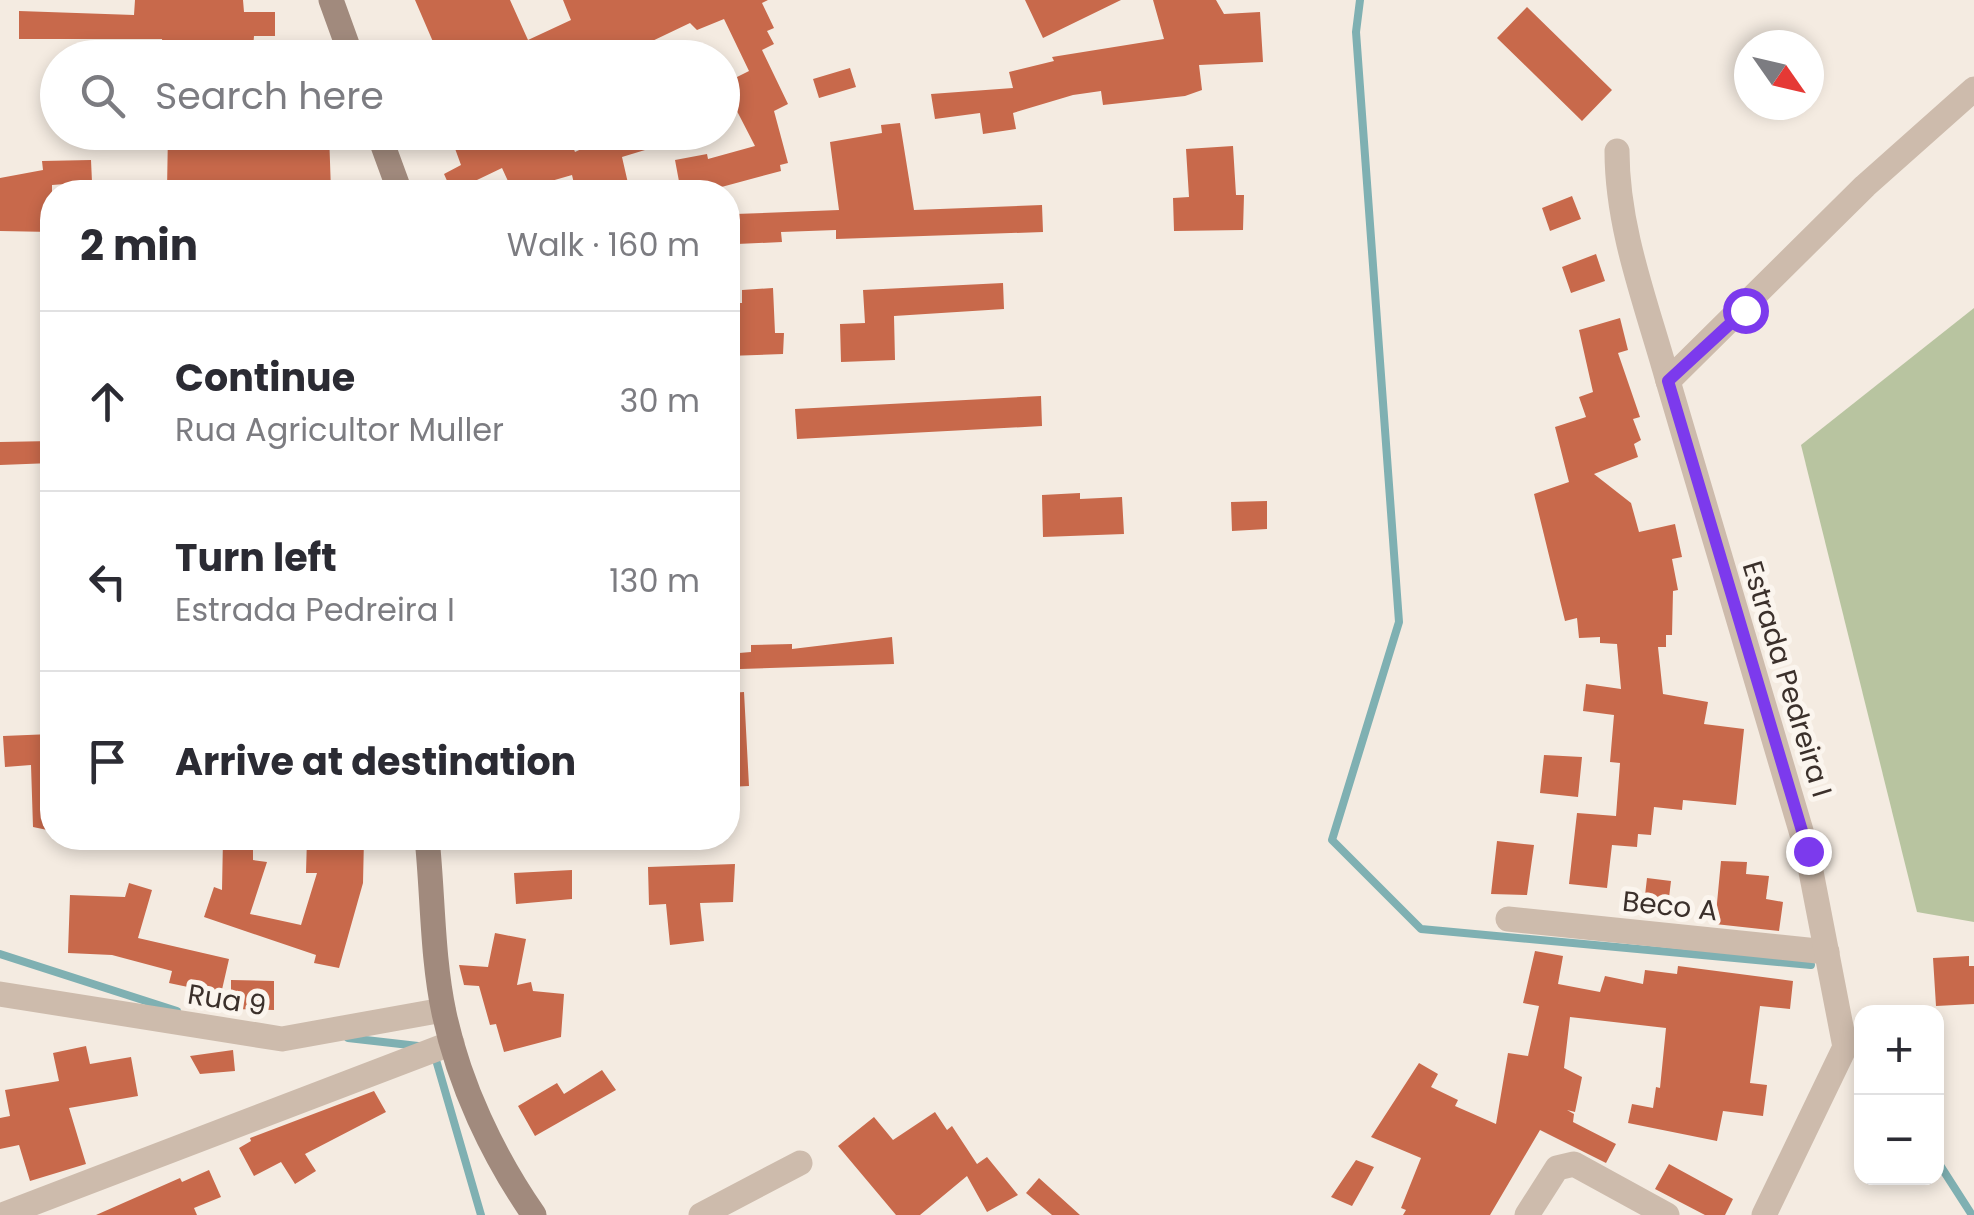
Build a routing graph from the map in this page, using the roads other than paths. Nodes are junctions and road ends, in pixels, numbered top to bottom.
1 (331, 0) edge
2 (345, 40) edge
3 (1974, 89) edge
4 (385, 150) edge
5 (1616, 151) dead end
6 (396, 180) edge
7 (1668, 381) junction
8 (428, 850) edge
9 (1508, 919) dead end
10 (1827, 952) junction
11 (0, 994) edge
12 (444, 1010) junction
13 (439, 1048) junction
14 (800, 1162) dead end
15 (2, 1215) edge
16 (534, 1215) edge
17 (701, 1215) edge
18 (1527, 1215) edge
19 (1667, 1215) edge
20 (1764, 1215) edge

1 - 2 main road
3 - 7 street
4 - 6 main road
5 - 7 street, Estrada Pedreira I
7 - 10 street, Estrada Pedreira I
8 - 12 main road
9 - 10 street, Beco A
10 - 20 street, Estrada Pedreira I
11 - 12 street, Rua 9
12 - 13 main road
13 - 15 street
13 - 16 main road
14 - 17 street
18 - 19 street

